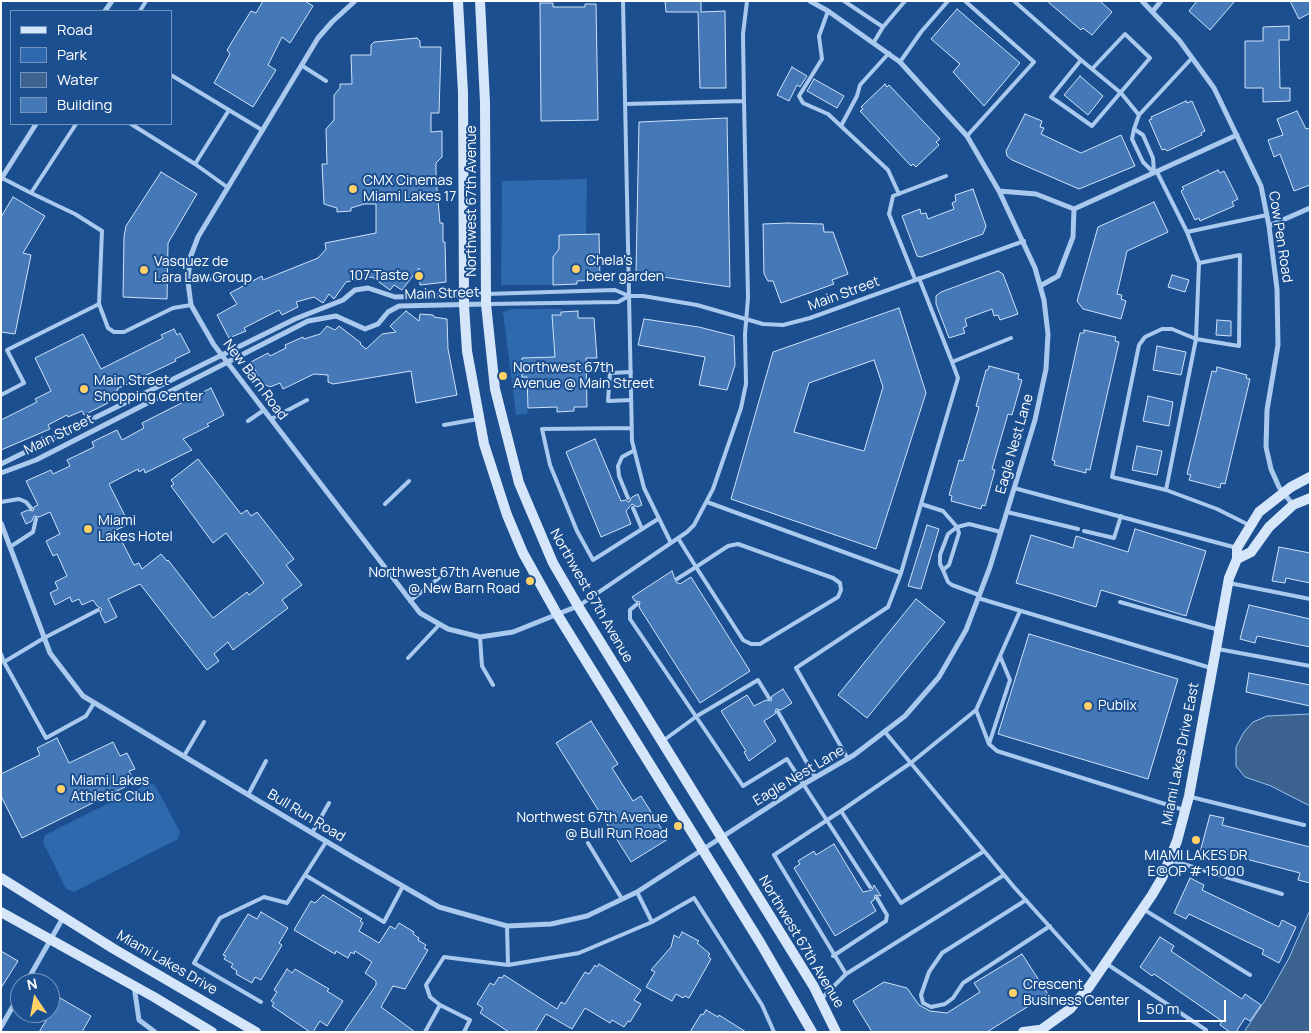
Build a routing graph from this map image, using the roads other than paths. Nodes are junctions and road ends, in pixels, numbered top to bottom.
1 (355, 1) edge
2 (458, 1) edge
3 (480, 1) edge
4 (623, 1) edge
5 (747, 1) edge
6 (810, 1) edge
7 (844, 1) edge
8 (905, 1) edge
9 (948, 1) edge
10 (965, 1) edge
11 (1014, 1) edge
12 (1142, 1) edge
13 (1161, 1) edge
14 (828, 10) junction
15 (1153, 11) junction
16 (883, 27) junction
17 (874, 42) junction
18 (889, 53) junction
19 (1192, 58) junction
20 (1081, 60) junction
21 (900, 62) junction
22 (301, 65) junction
23 (1092, 69) junction
24 (172, 76) edge
25 (326, 81) dead end
26 (1121, 93) junction
27 (744, 101) junction
28 (625, 104) junction
29 (229, 110) junction
30 (1139, 115) junction
31 (35, 125) edge
32 (75, 125) edge
33 (132, 125) edge
34 (841, 126) junction
35 (1134, 129) junction
36 (262, 130) junction
37 (1237, 135) junction
38 (967, 136) junction
39 (195, 164) junction
40 (1155, 172) junction
41 (946, 176) dead end
42 (1, 178) edge
43 (227, 187) junction
44 (999, 191) junction
45 (31, 193) junction
46 (899, 194) junction
47 (1310, 208) edge
48 (1074, 209) junction
49 (1267, 215) junction
50 (1269, 226) junction
51 (1187, 232) junction
52 (1024, 241) junction
53 (1199, 263) junction
54 (222, 277) dead end
55 (917, 279) junction
56 (188, 282) junction
57 (1040, 286) junction
58 (629, 296) junction
59 (464, 299) junction
60 (486, 299) junction
61 (99, 304) junction
62 (191, 306) junction
63 (747, 319) junction
64 (1011, 338) dead end
65 (1196, 339) junction
66 (221, 355) junction
67 (952, 362) junction
68 (228, 363) junction
69 (631, 372) junction
70 (1, 395) edge
71 (307, 400) dead end
72 (631, 400) junction
73 (264, 410) junction
74 (478, 418) junction
75 (271, 419) junction
76 (248, 421) dead end
77 (444, 425) dead end
78 (631, 428) junction
79 (633, 451) junction
80 (1, 464) edge
81 (1, 473) edge
82 (1310, 477) edge
83 (409, 481) dead end
84 (1014, 488) junction
85 (1166, 490) junction
86 (1282, 493) junction
87 (628, 498) dead end
88 (1310, 498) edge
89 (1, 502) edge
90 (707, 502) junction
91 (385, 504) dead end
92 (921, 504) junction
93 (1293, 505) junction
94 (31, 508) dead end
95 (633, 508) dead end
96 (1007, 512) junction
97 (1121, 516) junction
98 (36, 519) dead end
99 (658, 519) junction
100 (1, 523) edge
101 (1250, 526) junction
102 (957, 528) junction
103 (642, 529) junction
104 (1078, 529) dead end
105 (1084, 531) dead end
106 (1001, 532) junction
107 (678, 538) junction
108 (671, 543) junction
109 (10, 547) junction
110 (1237, 553) junction
111 (696, 567) junction
112 (943, 570) junction
113 (901, 573) junction
114 (439, 578) dead end
115 (677, 579) dead end
116 (1228, 583) junction
117 (979, 597) junction
118 (1310, 599) edge
119 (410, 601) junction
120 (1120, 602) dead end
121 (637, 604) dead end
122 (578, 606) junction
123 (98, 610) dead end
124 (1020, 610) junction
125 (557, 614) junction
126 (439, 624) junction
127 (1219, 631) junction
128 (480, 637) junction
129 (44, 638) junction
130 (1216, 648) junction
131 (1, 654) edge
132 (1000, 656) junction
133 (408, 658) dead end
134 (4, 662) junction
135 (1310, 666) edge
136 (1212, 668) junction
137 (493, 685) dead end
138 (769, 698) dead end
139 (94, 703) junction
140 (976, 710) junction
141 (778, 712) dead end
142 (697, 716) junction
143 (204, 722) dead end
144 (885, 732) junction
145 (662, 742) junction
146 (989, 744) junction
147 (184, 756) junction
148 (848, 759) junction
149 (266, 761) dead end
150 (912, 762) junction
151 (816, 777) junction
152 (804, 784) junction
153 (248, 795) junction
154 (1189, 796) junction
155 (328, 803) dead end
156 (841, 811) junction
157 (1185, 811) junction
158 (828, 819) junction
159 (1304, 825) dead end
160 (312, 833) junction
161 (722, 838) junction
162 (326, 842) junction
163 (588, 843) dead end
164 (703, 849) junction
165 (984, 851) junction
166 (1170, 860) junction
167 (305, 875) junction
168 (1004, 875) junction
169 (1, 878) edge
170 (403, 886) junction
171 (870, 887) dead end
172 (636, 892) junction
173 (1282, 894) dead end
174 (877, 898) dead end
175 (622, 899) junction
176 (1026, 900) junction
177 (1143, 909) junction
178 (1, 912) edge
179 (64, 916) junction
180 (652, 922) junction
181 (508, 926) junction
182 (1050, 926) junction
183 (52, 939) junction
184 (834, 956) junction
185 (1106, 962) junction
186 (508, 965) junction
187 (32, 973) edge
188 (846, 974) junction
189 (1250, 975) dead end
190 (1096, 977) junction
191 (134, 986) junction
192 (821, 999) junction
193 (261, 1002) dead end
194 (440, 1005) junction
195 (10, 1011) edge
196 (1, 1026) edge
197 (1206, 1030) dead end
198 (1039, 1031) edge
199 (155, 1032) edge
200 (212, 1032) edge
201 (256, 1032) edge
202 (425, 1032) edge
203 (464, 1032) edge
204 (774, 1032) edge
205 (812, 1032) edge
206 (836, 1032) edge
207 (1023, 1032) edge

1 - 22 street, New Barn Road
2 - 59 main road, Northwest 67th Avenue
3 - 60 main road, Northwest 67th Avenue
4 - 28 lane
5 - 27 lane
6 - 14 street, Eagle Nest Lane
7 - 16 lane
8 - 16 lane
9 - 21 lane
10 - 38 lane
11 - 20 lane
12 - 15 street, Cow Pen Road
13 - 15 street
14 - 17 street, Eagle Nest Lane
14 - 34 lane
15 - 19 street, Cow Pen Road
16 - 17 lane
17 - 18 street, Eagle Nest Lane
18 - 21 street, Eagle Nest Lane
18 - 34 lane
19 - 30 lane
19 - 37 street, Cow Pen Road
20 - 23 lane
20 - 26 lane
21 - 38 street, Eagle Nest Lane
22 - 25 lane
22 - 36 street, New Barn Road
23 - 26 lane
23 - 26 lane
24 - 29 lane
26 - 30 lane
27 - 28 lane
27 - 63 lane
28 - 58 lane
29 - 36 lane
29 - 39 lane
30 - 35 lane
31 - 42 street
32 - 45 lane
33 - 39 lane
34 - 46 lane
35 - 40 lane
35 - 40 lane
36 - 43 street, New Barn Road
37 - 40 street
37 - 49 street, Cow Pen Road
38 - 44 street, Eagle Nest Lane
39 - 43 lane
40 - 48 street
40 - 51 lane
41 - 46 lane
42 - 45 lane
43 - 56 street, New Barn Road
44 - 48 street
44 - 52 street, Eagle Nest Lane
45 - 61 lane
46 - 55 lane
47 - 50 street
48 - 57 street
49 - 50 street, Cow Pen Road
49 - 51 lane
50 - 86 street, Cow Pen Road
51 - 53 lane
52 - 55 lane, Main Street
52 - 57 street, Eagle Nest Lane
53 - 65 lane
53 - 65 lane
54 - 56 lane
55 - 63 lane, Main Street
55 - 67 lane
56 - 62 street, New Barn Road
57 - 84 street, Eagle Nest Lane
58 - 60 lane, Main Street
58 - 60 lane, Main Street
58 - 63 lane, Main Street
58 - 69 lane
59 - 60 street, Main Street
59 - 60 street, Main Street
59 - 66 street, Main Street
59 - 68 street, Main Street
59 - 74 main road, Northwest 67th Avenue
60 - 122 main road, Northwest 67th Avenue
61 - 62 lane
61 - 70 lane
62 - 66 street, New Barn Road
63 - 90 lane
64 - 67 lane
65 - 85 lane
65 - 85 lane
66 - 68 street, New Barn Road
66 - 80 street, Main Street
67 - 92 lane
68 - 73 street, New Barn Road
68 - 81 street, Main Street
69 - 72 lane
69 - 72 lane
71 - 75 lane
72 - 78 lane
73 - 75 street, New Barn Road
73 - 76 lane
74 - 77 lane
74 - 125 main road, Northwest 67th Avenue
75 - 119 street, New Barn Road
78 - 79 lane
78 - 103 lane
79 - 87 lane
79 - 99 lane
82 - 86 main road, Miami Lakes Drive East
83 - 91 lane
84 - 96 street, Eagle Nest Lane
84 - 97 lane
85 - 101 lane
86 - 93 street, Cow Pen Road
86 - 101 main road, Miami Lakes Drive East
88 - 93 main road
89 - 94 lane
90 - 107 lane
90 - 113 lane
92 - 102 lane
92 - 113 lane
93 - 110 main road
95 - 103 lane
96 - 104 lane
96 - 106 street, Eagle Nest Lane
97 - 105 lane
97 - 110 lane
98 - 109 lane
99 - 103 lane
99 - 108 lane
100 - 109 street, Bull Run Road
101 - 110 main road, Miami Lakes Drive East
102 - 106 lane
102 - 112 lane
102 - 112 lane
106 - 117 street, Eagle Nest Lane
107 - 108 lane
107 - 111 lane
108 - 122 lane
109 - 129 street, Bull Run Road
110 - 116 main road, Miami Lakes Drive East
111 - 111 lane
111 - 115 lane
112 - 117 lane
113 - 148 lane
114 - 119 lane
116 - 118 lane
116 - 127 main road, Miami Lakes Drive East
117 - 124 lane
117 - 144 street, Eagle Nest Lane
119 - 126 street, New Barn Road
120 - 127 lane
121 - 142 lane
122 - 125 street, New Barn Road
122 - 145 main road, Northwest 67th Avenue
123 - 129 lane
124 - 132 lane
124 - 136 lane
125 - 128 street, New Barn Road
125 - 164 main road, Northwest 67th Avenue
126 - 128 street, New Barn Road
126 - 133 lane
127 - 130 main road, Miami Lakes Drive East
128 - 137 lane
129 - 134 lane
129 - 139 street, Bull Run Road
130 - 135 lane
130 - 136 main road, Miami Lakes Drive East
131 - 134 lane
132 - 140 lane
132 - 146 lane
134 - 139 lane
136 - 154 main road, Miami Lakes Drive East
138 - 142 lane
139 - 147 street, Bull Run Road
140 - 146 lane
140 - 150 lane
141 - 151 lane
142 - 145 lane
142 - 152 lane
143 - 147 lane
144 - 148 street, Eagle Nest Lane
144 - 150 lane
145 - 161 main road, Northwest 67th Avenue
146 - 157 lane
147 - 153 street, Bull Run Road
148 - 151 street, Eagle Nest Lane
149 - 153 lane
150 - 156 lane
150 - 165 lane
151 - 152 street, Eagle Nest Lane
152 - 158 lane
152 - 161 street, Eagle Nest Lane
153 - 160 street, Bull Run Road
154 - 157 main road, Miami Lakes Drive East
154 - 159 lane
155 - 160 lane
156 - 158 lane
156 - 165 lane
157 - 166 main road, Miami Lakes Drive East
158 - 171 lane
158 - 184 lane
160 - 162 street, Bull Run Road
161 - 164 street, Eagle Nest Lane
161 - 192 main road, Northwest 67th Avenue
162 - 167 lane
162 - 170 street, Bull Run Road
163 - 175 lane
164 - 172 street, Bull Run Road
164 - 205 main road, Northwest 67th Avenue
165 - 168 lane
166 - 173 lane
166 - 177 main road, Miami Lakes Drive East
167 - 170 lane
167 - 193 lane
168 - 176 lane
168 - 188 lane
169 - 179 main road
170 - 181 street, Bull Run Road
172 - 175 street, Bull Run Road
172 - 180 lane
174 - 184 lane
175 - 181 street, Bull Run Road
176 - 182 lane
176 - 182 lane
177 - 185 main road, Miami Lakes Drive East
177 - 189 lane
178 - 183 main road
179 - 183 street
179 - 201 main road, Miami Lakes Drive
180 - 186 lane
180 - 204 lane
181 - 186 lane
182 - 190 lane
183 - 187 street
183 - 191 main road
184 - 188 lane
185 - 190 main road, Miami Lakes Drive East
185 - 197 lane
186 - 194 lane
188 - 192 lane
190 - 198 main road, Miami Lakes Drive East
191 - 199 street
191 - 200 main road
192 - 206 main road, Northwest 67th Avenue
194 - 202 lane
194 - 203 lane
195 - 196 street
198 - 207 main road, Miami Lakes Drive East

